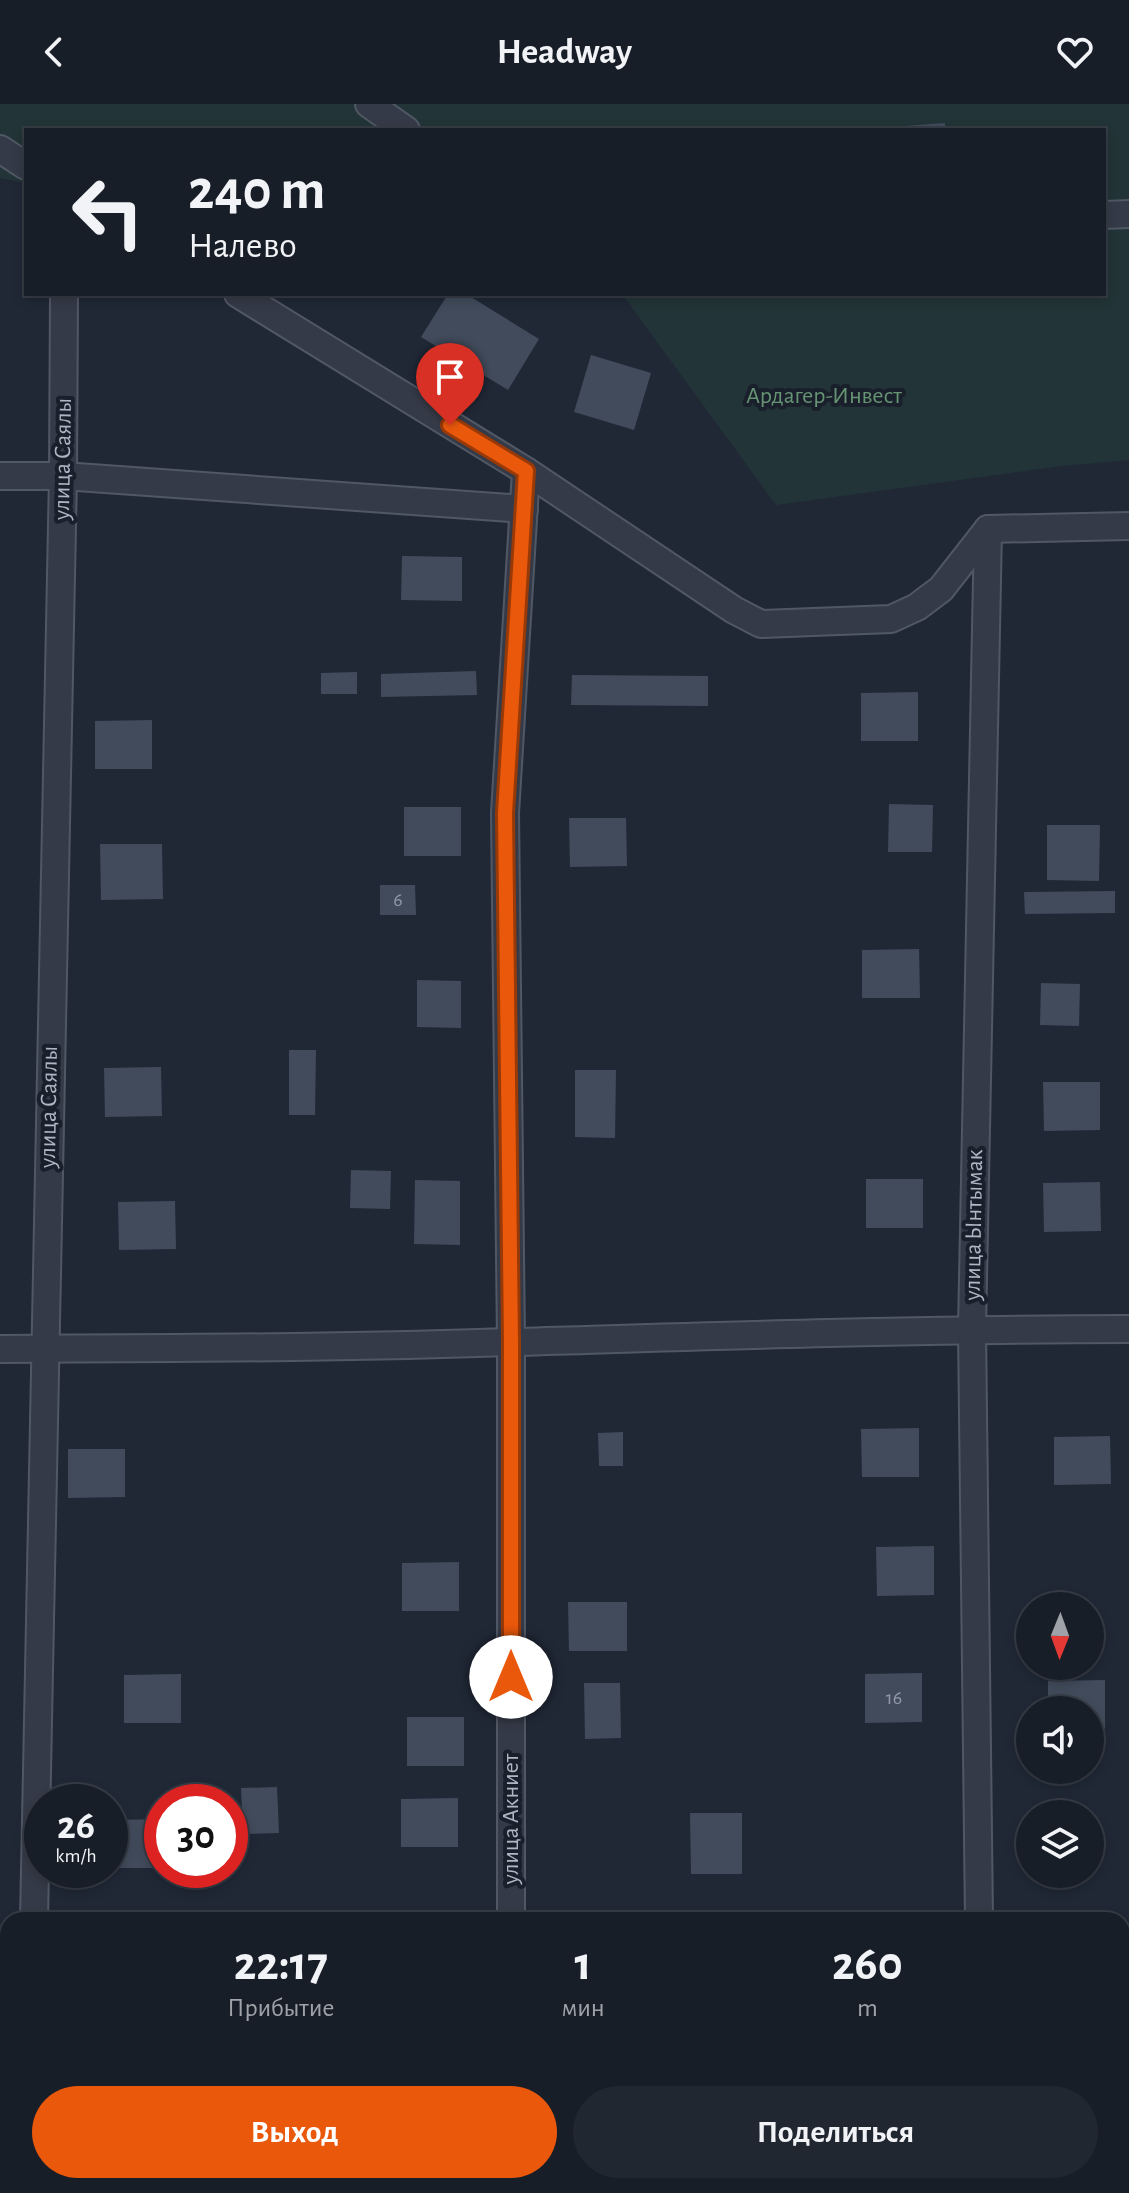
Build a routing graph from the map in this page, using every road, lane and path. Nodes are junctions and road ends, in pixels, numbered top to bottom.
1 (369, 104) edge
2 (403, 128) edge
3 (0, 149) edge
4 (24, 165) edge
5 (1129, 214) edge
6 (1106, 215) edge
7 (64, 296) edge
8 (241, 296) edge
9 (526, 471) junction
10 (0, 476) edge
11 (63, 476) junction
12 (524, 509) junction
13 (1129, 526) edge
14 (988, 529) junction
15 (972, 1329) junction
16 (1129, 1329) edge
17 (511, 1342) junction
18 (0, 1349) edge
19 (44, 1349) junction
20 (34, 1912) edge
21 (511, 1912) edge
22 (979, 1912) edge

1 - 2 street
3 - 4 street
5 - 6 street
7 - 11 street, улица Саялы
8 - 9 street
9 - 12 street, улица Акниет
9 - 14 street
10 - 11 street
11 - 12 street
11 - 19 street, улица Саялы
12 - 17 street, улица Акниет
13 - 14 street
14 - 15 street, улица Ынтымак
15 - 16 street
15 - 17 street
15 - 22 street, улица Ынтымак
17 - 19 street
17 - 21 street, улица Акниет
18 - 19 street
19 - 20 street, улица Саялы

